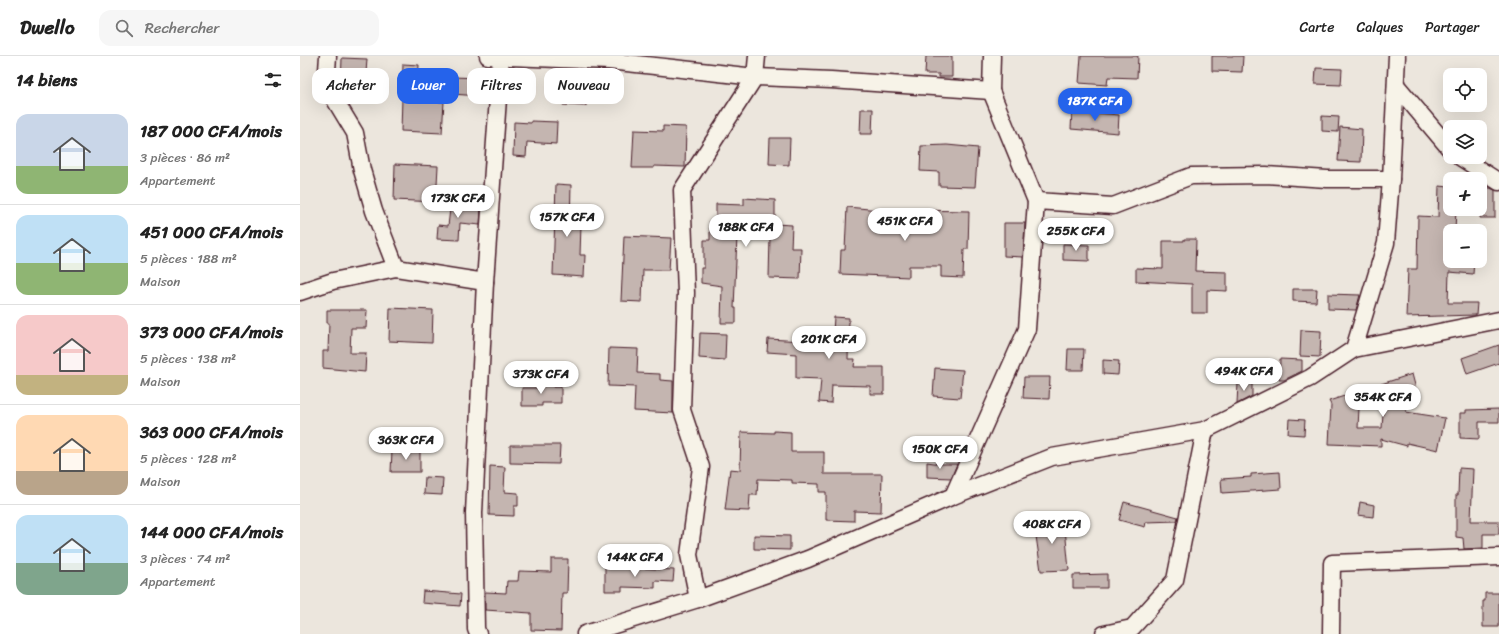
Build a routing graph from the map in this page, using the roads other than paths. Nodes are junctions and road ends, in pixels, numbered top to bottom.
1 (328, 56) edge
2 (757, 56) edge
3 (992, 56) edge
4 (1397, 56) edge
5 (496, 57) edge
6 (755, 77) junction
7 (1396, 85) junction
8 (991, 91) junction
9 (1443, 141) edge
10 (1471, 164) edge
11 (1392, 179) junction
12 (1499, 182) edge
13 (1036, 201) junction
14 (396, 268) junction
15 (485, 282) junction
16 (300, 292) edge
17 (1499, 320) edge
18 (1354, 349) junction
19 (1205, 430) junction
20 (953, 496) junction
21 (1499, 558) edge
22 (698, 599) junction
23 (478, 634) edge
24 (585, 634) edge
25 (1104, 634) edge
26 (1331, 634) edge

1 - 14 street
2 - 6 street
3 - 8 street
4 - 7 street
5 - 6 street
5 - 15 street
6 - 8 street
6 - 22 street
7 - 9 street
7 - 11 street
8 - 13 street
10 - 12 street
11 - 13 street
11 - 18 street
13 - 20 street
14 - 15 street
14 - 16 street
15 - 23 street
17 - 18 street
18 - 19 street
19 - 20 street
19 - 25 street
20 - 22 street
21 - 26 street
22 - 24 street

